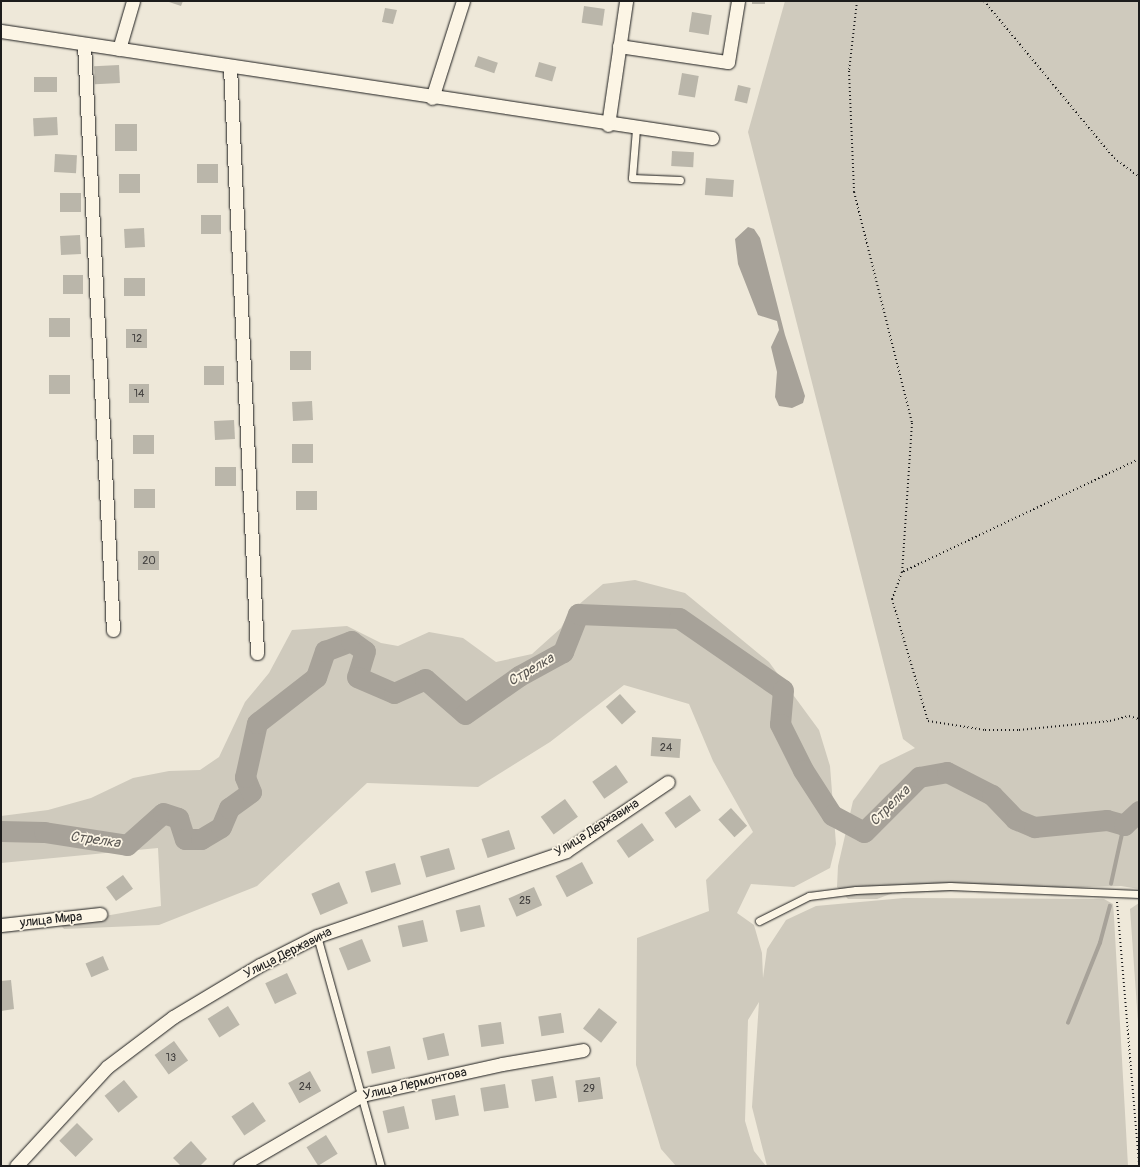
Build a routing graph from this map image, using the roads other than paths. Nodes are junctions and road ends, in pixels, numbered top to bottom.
1 (133, 1) edge
2 (463, 1) edge
3 (626, 1) edge
4 (738, 1) edge
5 (1, 31) edge
6 (84, 44) junction
7 (619, 46) junction
8 (119, 49) junction
9 (230, 67) junction
10 (432, 98) junction
11 (608, 125) junction
12 (636, 129) junction
13 (712, 138) dead end
14 (680, 180) dead end
15 (113, 630) dead end
16 (257, 653) dead end
17 (668, 782) dead end
18 (1139, 894) edge
19 (100, 914) dead end
20 (759, 921) dead end
21 (1, 925) edge
22 (317, 936) junction
23 (582, 1050) dead end
24 (362, 1095) junction
25 (16, 1166) edge
26 (240, 1166) edge
27 (381, 1166) edge

1 - 8 street
2 - 10 street
3 - 7 street
4 - 7 street
5 - 6 street
6 - 8 street
6 - 15 street
7 - 11 street
8 - 9 street
9 - 10 street
9 - 16 street
10 - 11 street
11 - 12 street
12 - 13 street
12 - 14 lane
17 - 22 street, Улица Державина
18 - 20 lane
19 - 21 street, улица Мира
22 - 24 lane
22 - 25 street, Улица Державина
23 - 24 street, Улица Лермонтова
24 - 26 street, Улица Лермонтова
24 - 27 lane

